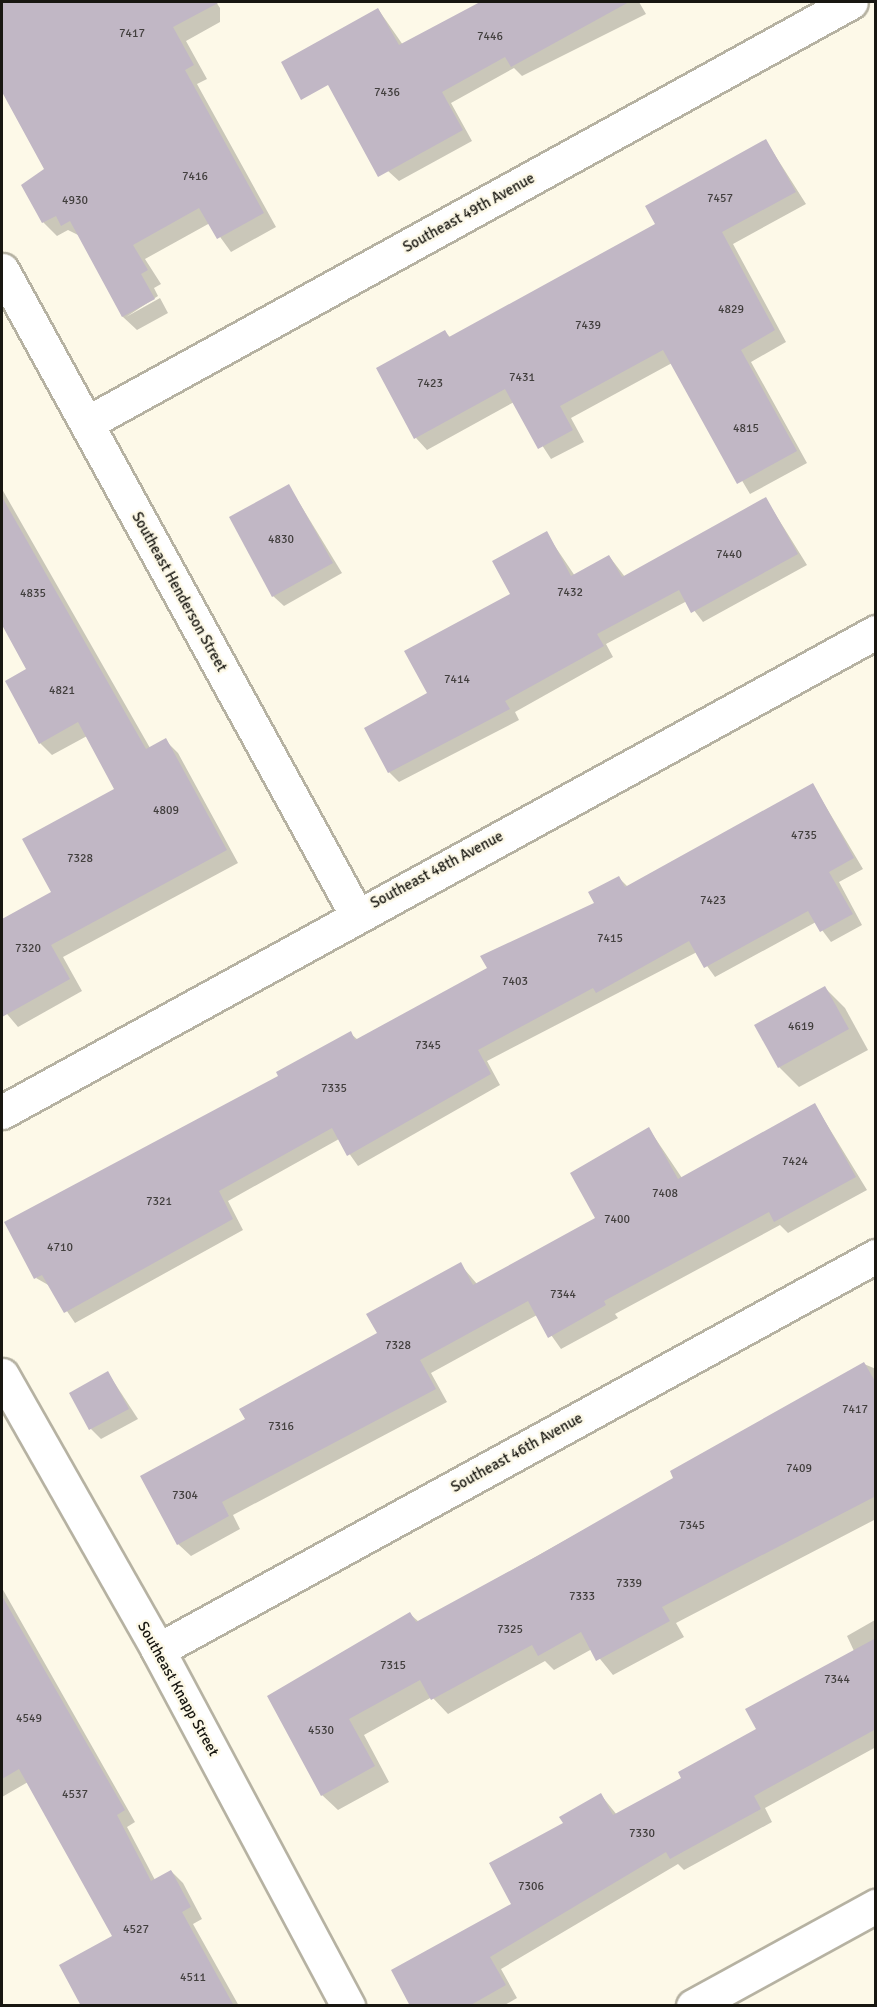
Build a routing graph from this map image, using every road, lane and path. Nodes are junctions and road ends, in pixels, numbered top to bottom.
1 (851, 2) edge
2 (2, 270) edge
3 (87, 423) junction
4 (876, 632) edge
5 (356, 914) junction
6 (2, 1112) edge
7 (876, 1256) edge
8 (2, 1375) edge
9 (158, 1650) junction
10 (876, 1906) edge
11 (348, 2006) edge
12 (693, 2006) edge

1 - 3 street, Southeast 49th Avenue
2 - 3 street, Southeast Henderson Street
3 - 5 street, Southeast Henderson Street
4 - 5 street, Southeast 48th Avenue
5 - 6 street, Southeast 48th Avenue
7 - 9 street, Southeast 46th Avenue
8 - 9 street, Southeast Knapp Street
9 - 11 street, Southeast Knapp Street
10 - 12 street

